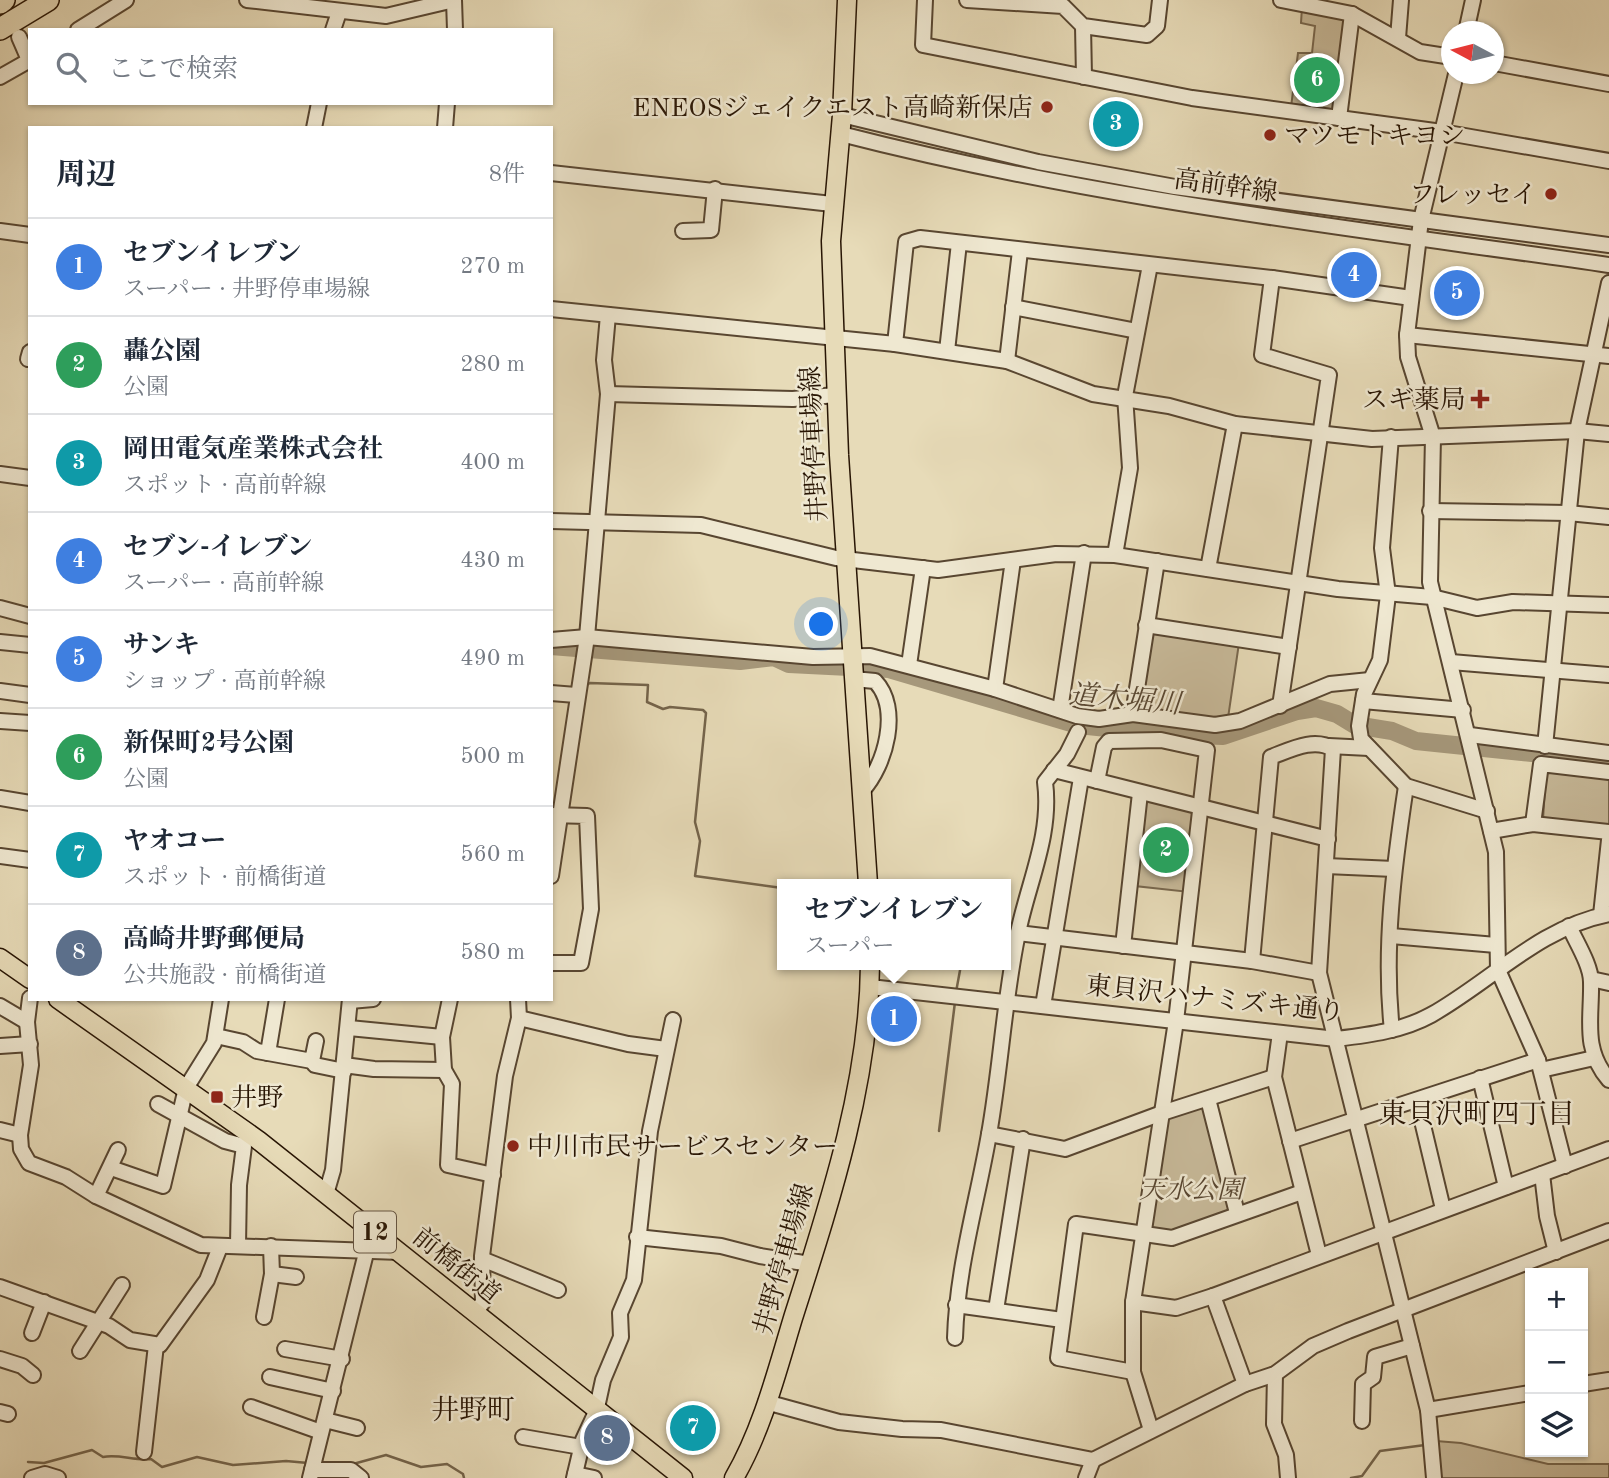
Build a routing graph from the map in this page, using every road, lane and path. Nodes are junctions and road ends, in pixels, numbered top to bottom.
1 (48, 0) edge
2 (126, 0) edge
3 (247, 0) edge
4 (454, 0) edge
5 (847, 0) edge
6 (925, 0) edge
7 (967, 0) edge
8 (1160, 0) edge
9 (1281, 0) edge
10 (1401, 0) edge
11 (1473, 0) edge
12 (1300, 2) edge
13 (409, 6) edge
14 (339, 12) junction
15 (1352, 14) junction
16 (1468, 21) edge
17 (1083, 26) junction
18 (81, 28) edge
19 (334, 28) edge
20 (454, 28) edge
21 (10, 33) edge
22 (1398, 38) junction
23 (1441, 55) edge
24 (28, 59) edge
25 (28, 61) edge
26 (1504, 65) edge
27 (0, 77) edge
28 (1084, 78) junction
29 (1454, 84) edge
30 (1609, 84) edge
31 (319, 105) edge
32 (447, 105) edge
33 (1339, 118) junction
34 (841, 125) junction
35 (314, 126) edge
36 (445, 126) edge
37 (1443, 132) junction
38 (1609, 161) edge
39 (553, 173) edge
40 (715, 189) junction
41 (832, 204) junction
42 (1421, 220) junction
43 (0, 231) edge
44 (683, 231) dead end
45 (28, 235) edge
46 (1419, 237) junction
47 (959, 243) junction
48 (1609, 245) edge
49 (1020, 251) junction
50 (1150, 265) junction
51 (1609, 265) edge
52 (1272, 278) junction
53 (1609, 283) edge
54 (1411, 298) junction
55 (1013, 307) junction
56 (553, 309) edge
57 (608, 315) junction
58 (1137, 331) junction
59 (1407, 335) junction
60 (834, 340) junction
61 (895, 344) junction
62 (947, 351) junction
63 (1593, 354) junction
64 (1609, 355) edge
65 (1007, 361) junction
66 (608, 394) junction
67 (835, 395) junction
68 (1125, 396) junction
69 (1235, 424) junction
70 (1577, 431) junction
71 (1320, 433) junction
72 (1609, 434) edge
73 (1391, 437) junction
74 (1433, 437) junction
75 (0, 474) edge
76 (28, 478) edge
77 (1430, 511) junction
78 (1568, 513) junction
79 (1609, 517) edge
80 (553, 521) edge
81 (597, 523) junction
82 (1084, 553) junction
83 (1115, 555) junction
84 (847, 559) junction
85 (1013, 560) junction
86 (1157, 561) junction
87 (923, 568) junction
88 (1208, 569) junction
89 (1299, 583) junction
90 (1388, 595) junction
91 (1432, 597) junction
92 (1559, 604) junction
93 (1609, 606) edge
94 (0, 608) edge
95 (28, 615) edge
96 (1146, 625) junction
97 (587, 637) junction
98 (553, 640) edge
99 (0, 642) edge
100 (28, 645) edge
101 (1289, 646) junction
102 (853, 658) junction
103 (1451, 662) junction
104 (909, 665) junction
105 (1552, 670) junction
106 (1609, 675) edge
107 (853, 679) junction
108 (1370, 680) junction
109 (995, 689) junction
110 (0, 691) edge
111 (553, 693) edge
112 (28, 695) edge
113 (576, 695) junction
114 (1363, 701) junction
115 (1280, 706) junction
116 (1060, 710) junction
117 (1463, 710) junction
118 (1133, 714) junction
119 (0, 721) edge
120 (28, 723) edge
121 (1078, 732) dead end
122 (1472, 742) junction
123 (1329, 746) junction
124 (1545, 746) junction
125 (1369, 748) junction
126 (1609, 753) edge
127 (1054, 770) junction
128 (1609, 772) edge
129 (1082, 778) junction
130 (1097, 781) junction
131 (1406, 786) junction
132 (862, 790) junction
133 (1140, 793) junction
134 (0, 798) edge
135 (28, 803) edge
136 (1203, 807) junction
137 (1487, 811) junction
138 (555, 815) edge
139 (1267, 824) junction
140 (1533, 824) junction
141 (1491, 831) junction
142 (1609, 832) edge
143 (1328, 839) junction
144 (1609, 840) edge
145 (553, 846) edge
146 (0, 856) edge
147 (28, 860) edge
148 (1326, 866) junction
149 (1394, 869) junction
150 (868, 879) edge
151 (1605, 915) edge
152 (1569, 926) junction
153 (1018, 933) junction
154 (1391, 936) junction
155 (1054, 938) junction
156 (1496, 944) junction
157 (1123, 946) junction
158 (1185, 953) junction
159 (0, 958) edge
160 (1252, 961) junction
161 (553, 963) edge
162 (870, 970) edge
163 (1498, 970) junction
164 (1319, 973) junction
165 (28, 978) edge
166 (1591, 979) junction
167 (1609, 983) edge
168 (870, 987) junction
169 (30, 1001) edge
170 (61, 1001) edge
171 (221, 1001) edge
172 (277, 1001) edge
173 (350, 1001) edge
174 (450, 1001) edge
175 (1006, 1001) junction
176 (0, 1006) edge
177 (1043, 1006) junction
178 (518, 1008) edge
179 (673, 1020) dead end
180 (1176, 1021) junction
181 (27, 1022) junction
182 (349, 1028) junction
183 (1392, 1030) junction
184 (1280, 1033) junction
185 (216, 1036) junction
186 (442, 1037) junction
187 (1336, 1039) junction
188 (316, 1041) dead end
189 (30, 1044) junction
190 (0, 1046) edge
191 (666, 1049) junction
192 (268, 1053) junction
193 (1594, 1058) junction
194 (312, 1061) junction
195 (1539, 1065) junction
196 (344, 1068) junction
197 (444, 1070) junction
198 (1274, 1077) junction
199 (1480, 1078) junction
200 (1609, 1080) edge
201 (186, 1088) junction
202 (1208, 1099) junction
203 (1417, 1100) junction
204 (158, 1104) dead end
205 (1162, 1113) junction
206 (179, 1118) junction
207 (1356, 1120) junction
208 (0, 1130) edge
209 (234, 1134) junction
210 (989, 1134) junction
211 (20, 1135) junction
212 (1023, 1139) junction
213 (1290, 1141) junction
214 (1609, 1149) edge
215 (118, 1150) dead end
216 (1565, 1166) junction
217 (111, 1168) junction
218 (1542, 1174) junction
219 (493, 1175) junction
220 (1506, 1187) junction
221 (1302, 1192) junction
222 (327, 1194) junction
223 (96, 1196) junction
224 (1443, 1209) junction
225 (1237, 1213) junction
226 (1609, 1231) edge
227 (1383, 1233) junction
228 (1143, 1234) junction
229 (637, 1237) junction
230 (238, 1245) junction
231 (271, 1246) junction
232 (220, 1247) junction
233 (368, 1249) junction
234 (400, 1252) junction
235 (1556, 1252) junction
236 (1319, 1255) junction
237 (482, 1259) junction
238 (810, 1264) junction
239 (272, 1274) junction
240 (296, 1277) dead end
241 (122, 1285) dead end
242 (0, 1287) edge
243 (558, 1290) dead end
244 (1213, 1296) junction
245 (44, 1302) junction
246 (1133, 1302) junction
247 (956, 1305) junction
248 (996, 1310) junction
249 (1403, 1311) junction
250 (475, 1313) junction
251 (264, 1317) dead end
252 (1062, 1320) junction
253 (100, 1324) junction
254 (32, 1333) dead end
255 (955, 1338) dead end
256 (156, 1345) junction
257 (1412, 1346) junction
258 (285, 1349) dead end
259 (80, 1351) dead end
260 (0, 1359) edge
261 (342, 1359) junction
262 (1133, 1372) junction
263 (1275, 1374) junction
264 (33, 1375) dead end
265 (270, 1377) dead end
266 (1609, 1380) edge
267 (1588, 1383) edge
268 (1245, 1384) junction
269 (333, 1391) junction
270 (1525, 1394) edge
271 (766, 1402) junction
272 (251, 1407) dead end
273 (1428, 1410) junction
274 (596, 1412) junction
275 (1362, 1422) dead end
276 (323, 1426) junction
277 (357, 1429) dead end
278 (1151, 1430) junction
279 (523, 1437) dead end
280 (582, 1447) junction
281 (144, 1452) dead end
282 (1093, 1460) junction
283 (311, 1474) edge
284 (575, 1476) edge
285 (32, 1478) edge
286 (58, 1478) edge
287 (361, 1478) edge
288 (594, 1478) edge
289 (683, 1478) edge
290 (734, 1478) edge
291 (1086, 1478) edge
292 (1287, 1478) edge
293 (1434, 1478) edge

1 - 21 highway
2 - 18 street
3 - 14 street
4 - 13 street
4 - 20 street
5 - 34 main road, 井野停車場線
6 - 28 street
7 - 17 street
8 - 17 street
9 - 12 street
10 - 22 street
11 - 16 street
12 - 15 street
13 - 14 street
14 - 19 street
15 - 22 street
15 - 33 street
17 - 28 street
21 - 24 street
22 - 23 street
25 - 27 street
26 - 30 street
28 - 33 street
29 - 37 street
31 - 35 street
32 - 36 street
33 - 37 street
34 - 41 main road, 井野停車場線
34 - 42 street, 高前幹線
34 - 46 street, 高前幹線
37 - 38 street
37 - 42 street
39 - 40 street
40 - 41 street
40 - 44 street
41 - 60 main road, 井野停車場線
42 - 46 street
42 - 48 street, 高前幹線
43 - 45 street
46 - 51 street, 高前幹線
46 - 54 street
47 - 49 street
47 - 61 street
47 - 62 street
49 - 50 street
49 - 55 street
50 - 52 street
50 - 58 street
52 - 54 street
52 - 71 street
53 - 63 street
54 - 59 street
55 - 58 street
55 - 65 street
56 - 57 street
57 - 60 street
57 - 66 street
58 - 68 street
59 - 63 street
59 - 74 street
60 - 61 street
60 - 67 main road, 井野停車場線
61 - 62 street
62 - 65 street
63 - 64 street
63 - 70 street
65 - 68 street
66 - 67 street
66 - 81 street
67 - 84 main road, 井野停車場線
68 - 69 street
68 - 83 street
69 - 71 street
69 - 88 street
70 - 72 street
70 - 74 street
70 - 78 street
71 - 73 street
71 - 89 street
73 - 74 street
73 - 90 street
74 - 77 street
75 - 76 street
77 - 78 street
77 - 91 street
78 - 79 street
78 - 92 street
80 - 81 street
81 - 84 street
81 - 97 street
82 - 83 street
82 - 85 street
82 - 116 street
83 - 86 street
84 - 87 street
84 - 102 main road, 井野停車場線
85 - 87 street
85 - 109 street
86 - 88 street
86 - 96 street
87 - 104 street
88 - 89 street
89 - 90 street
89 - 101 street
90 - 91 street
90 - 108 street
91 - 92 street
91 - 103 street
92 - 93 street
92 - 105 street
94 - 95 street
96 - 101 street
96 - 118 street
97 - 98 street
97 - 102 street
97 - 113 street
99 - 100 street
101 - 115 street
102 - 104 street
102 - 107 main road, 井野停車場線
103 - 105 street
103 - 117 street
104 - 109 street
105 - 106 street
105 - 124 street
107 - 132 main road, 井野停車場線
107 - 132 street
108 - 114 street
108 - 115 street
109 - 116 street
110 - 112 street
111 - 113 street
113 - 138 street
114 - 117 street
114 - 125 street
115 - 118 street
116 - 118 street
117 - 122 street
119 - 120 street
121 - 127 street
122 - 124 street
122 - 137 street
123 - 125 street
123 - 139 street
123 - 143 street
124 - 126 street
125 - 131 street
127 - 129 street
127 - 153 street
128 - 140 street
129 - 130 street
129 - 155 street
130 - 133 street
130 - 136 street
131 - 137 street
131 - 149 street
132 - 150 main road, 井野停車場線
133 - 136 street
133 - 157 street
134 - 135 street
136 - 139 street
136 - 158 street
137 - 141 street
138 - 145 street
138 - 161 street
139 - 143 street
139 - 160 street
140 - 141 street
140 - 142 street
141 - 156 street
143 - 148 street
144 - 151 street
146 - 147 street
148 - 149 street
148 - 164 street
149 - 154 street
151 - 152 street, 東貝沢ハナミズキ通り
152 - 163 street, 東貝沢ハナミズキ通り
152 - 166 street
153 - 155 street
153 - 175 street
154 - 156 street
154 - 183 street
155 - 157 street
155 - 177 street
156 - 163 street
157 - 158 street
158 - 160 street
158 - 180 street
159 - 165 main road
160 - 164 street
162 - 168 main road, 井野停車場線
163 - 183 street, 東貝沢ハナミズキ通り
163 - 195 street
164 - 187 street
166 - 167 street
166 - 193 street
168 - 175 street, 東貝沢ハナミズキ通り
168 - 238 main road, 井野停車場線
169 - 181 street
170 - 201 main road, 前橋街道 / 12
171 - 185 street
172 - 192 street
173 - 182 street
174 - 186 street
175 - 177 street, 東貝沢ハナミズキ通り
175 - 210 street
176 - 181 street
177 - 180 street, 東貝沢ハナミズキ通り
178 - 191 street
178 - 219 street
179 - 191 street
180 - 184 street, 東貝沢ハナミズキ通り
180 - 205 street
181 - 189 street
182 - 186 street
182 - 196 street
183 - 187 street, 東貝沢ハナミズキ通り
184 - 187 street, 東貝沢ハナミズキ通り
184 - 198 street
185 - 192 street
185 - 201 street
186 - 197 street
187 - 207 street
188 - 194 street
189 - 190 street
189 - 211 street
191 - 229 street
192 - 194 street
193 - 195 street
193 - 200 street
194 - 196 street
195 - 199 street
195 - 216 street
196 - 197 street
196 - 222 street
197 - 219 street
198 - 202 street
198 - 213 street
199 - 203 street
199 - 220 street
201 - 206 street
201 - 209 main road, 前橋街道 / 12
202 - 205 street
202 - 225 street
203 - 207 street
203 - 224 street
204 - 206 street
205 - 212 street
205 - 228 street
206 - 209 street
206 - 217 street
207 - 213 street
207 - 227 street
208 - 211 street
209 - 222 main road, 前橋街道 / 12
209 - 230 street
210 - 212 street
210 - 247 street
211 - 223 street
212 - 248 street
213 - 221 street
214 - 216 street
215 - 217 street
216 - 218 street
217 - 223 street
218 - 220 street
218 - 235 street
219 - 237 street
220 - 224 street
221 - 225 street
221 - 236 street
222 - 234 main road, 前橋街道 / 12
223 - 232 street
224 - 227 street
225 - 228 street
226 - 235 street
227 - 236 street
227 - 249 street
228 - 246 street
228 - 252 street
229 - 238 street
229 - 274 street
230 - 231 street
230 - 232 street
231 - 233 street
231 - 239 street
232 - 256 street
233 - 234 street
233 - 261 street
234 - 250 main road, 前橋街道 / 12
235 - 249 street
236 - 244 street
237 - 243 street
237 - 250 street
238 - 271 main road, 井野停車場線
239 - 240 street
239 - 251 street
241 - 253 street
242 - 245 street
244 - 246 street
244 - 268 street
245 - 253 street
245 - 254 street
246 - 262 street
247 - 248 street
247 - 255 street
248 - 252 street
249 - 257 street
249 - 263 street
250 - 274 main road, 前橋街道 / 12
252 - 262 street
253 - 256 street
253 - 259 street
256 - 281 street
257 - 273 street
257 - 275 street
258 - 261 street
260 - 264 street
261 - 269 street
262 - 278 street
263 - 268 street
263 - 292 street
265 - 269 street
266 - 267 street
268 - 278 street
269 - 276 street
270 - 273 street
271 - 282 street
271 - 290 main road, 井野停車場線
272 - 276 street
273 - 293 street
274 - 280 street
274 - 289 main road, 前橋街道 / 12
276 - 277 street
276 - 283 street
278 - 282 street
279 - 280 street
280 - 284 street
282 - 291 street
283 - 287 street
284 - 288 street
285 - 286 street

